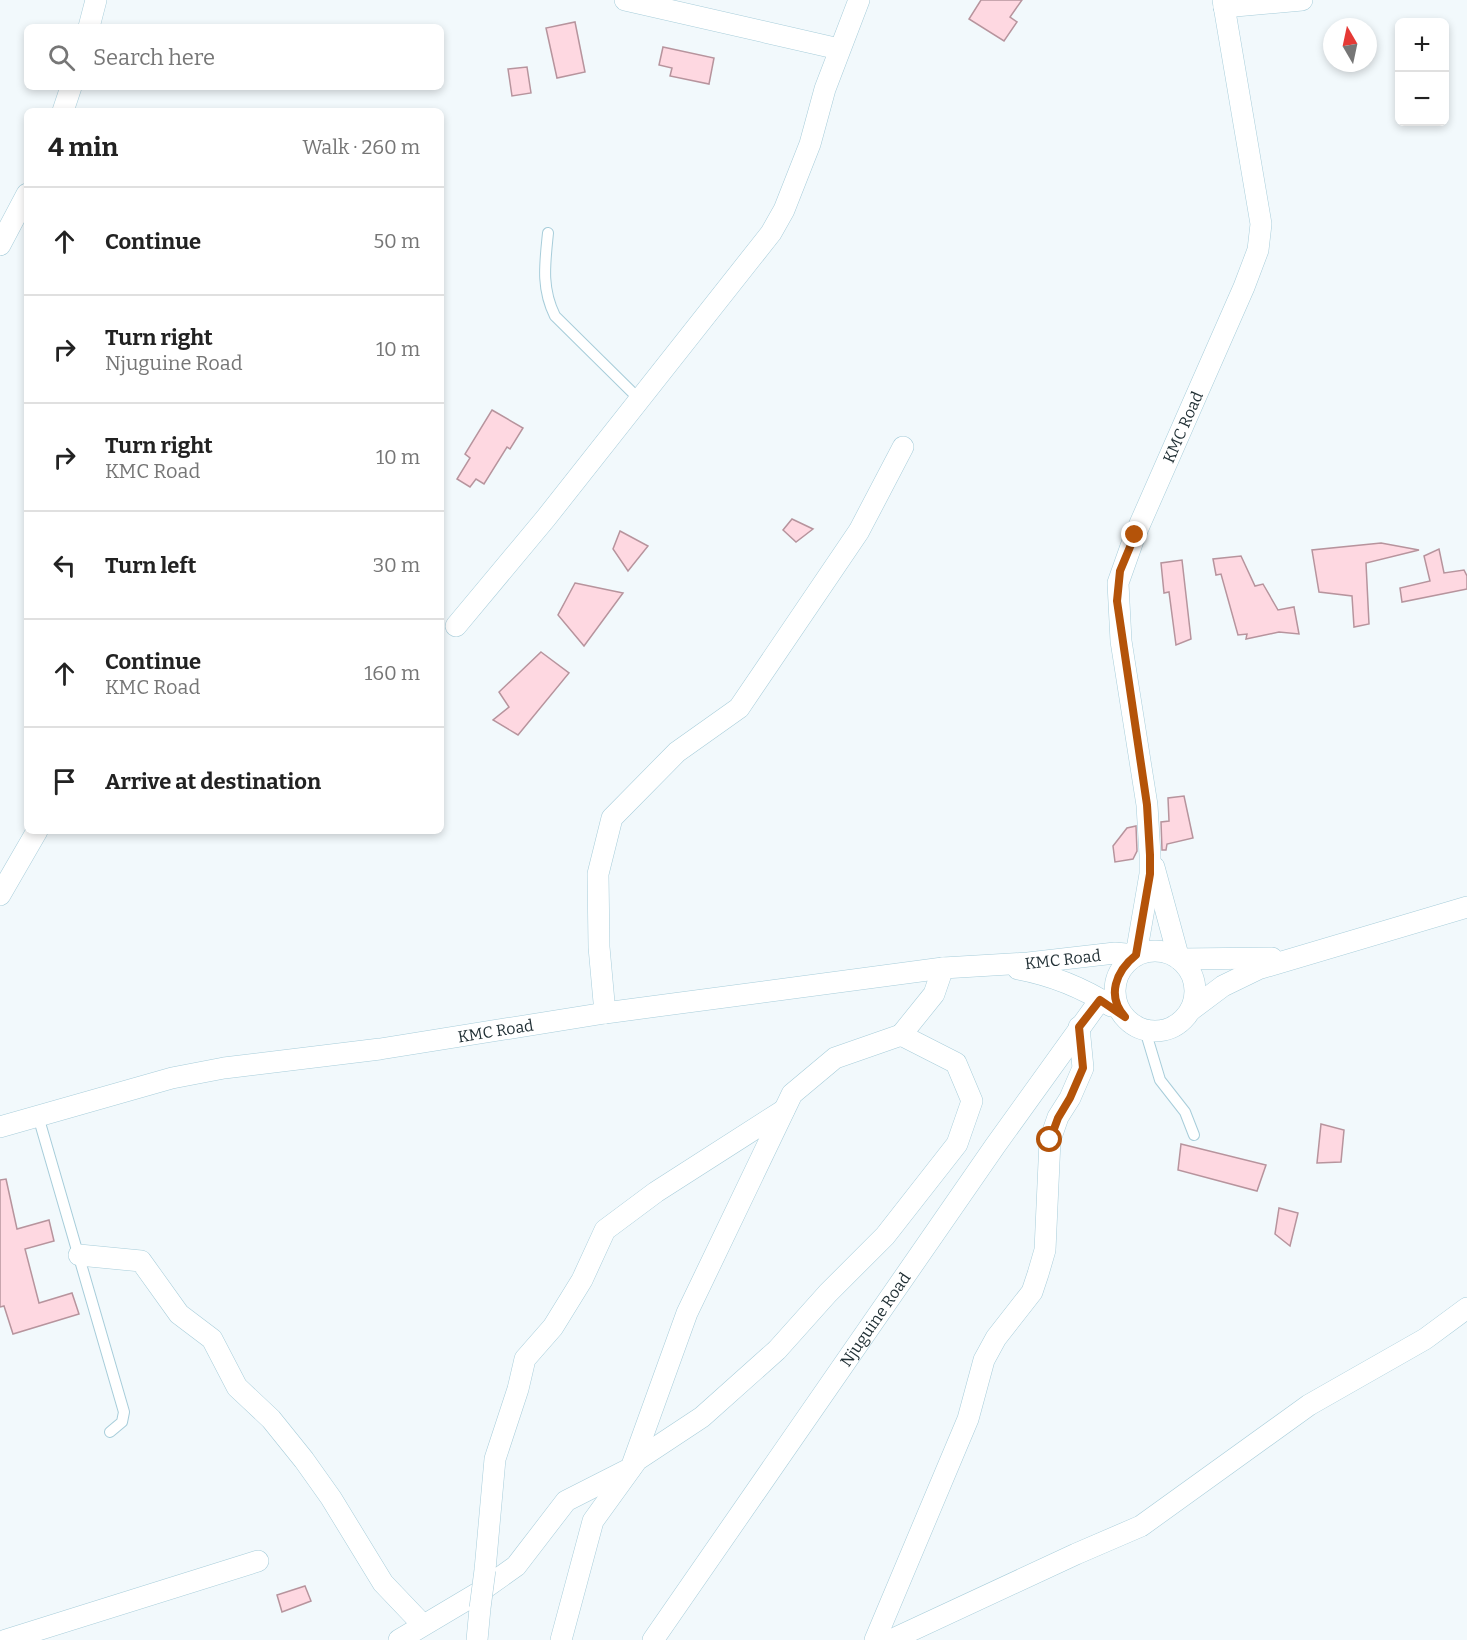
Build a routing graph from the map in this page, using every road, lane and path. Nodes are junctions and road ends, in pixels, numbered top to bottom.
1 (96, 0) edge
2 (625, 0) edge
3 (859, 0) edge
4 (1302, 0) edge
5 (1223, 3) edge
6 (89, 24) edge
7 (839, 49) junction
8 (70, 90) edge
9 (64, 108) edge
10 (24, 200) edge
11 (548, 233) dead end
12 (0, 245) edge
13 (639, 399) junction
14 (903, 447) dead end
15 (456, 626) dead end
16 (35, 834) edge
17 (1150, 855) junction
18 (0, 895) edge
19 (1467, 907) edge
20 (1136, 955) junction
21 (1300, 956) junction
22 (1179, 959) junction
23 (997, 965) junction
24 (943, 968) junction
25 (1100, 1000) junction
26 (1191, 1010) junction
27 (605, 1012) junction
28 (1125, 1017) junction
29 (1079, 1027) junction
30 (1145, 1030) junction
31 (901, 1035) junction
32 (784, 1109) junction
33 (38, 1116) junction
34 (0, 1127) edge
35 (1194, 1135) dead end
36 (79, 1255) junction
37 (1467, 1308) edge
38 (110, 1432) dead end
39 (631, 1468) junction
40 (258, 1561) dead end
41 (423, 1625) junction
42 (6, 1640) edge
43 (399, 1640) edge
44 (477, 1640) edge
45 (561, 1640) edge
46 (653, 1640) edge
47 (875, 1640) edge
48 (891, 1640) edge

1 - 6 street
2 - 7 street
3 - 7 street
4 - 5 street
5 - 17 street, KMC Road
7 - 13 street
8 - 9 street
10 - 12 street
11 - 13 lane
13 - 15 street
14 - 27 street
16 - 18 street
17 - 20 street, KMC Road
17 - 22 street, KMC Road
19 - 21 street
20 - 22 street
20 - 23 street, KMC Road
20 - 28 street
21 - 22 street
21 - 26 street
22 - 26 street
23 - 24 street, KMC Road
23 - 25 street, KMC Road
24 - 27 street, KMC Road
24 - 31 street
25 - 28 street, KMC Road
25 - 29 street, Njuguine Road
26 - 30 street
27 - 33 street, KMC Road
28 - 30 street
29 - 46 street, Njuguine Road
29 - 47 street
30 - 35 lane
31 - 32 street
31 - 39 street
32 - 39 street
32 - 44 street, bridge
33 - 34 street, KMC Road
33 - 36 lane
36 - 38 lane
36 - 41 street
37 - 48 street
39 - 41 street
39 - 45 street
40 - 42 street
41 - 43 street

